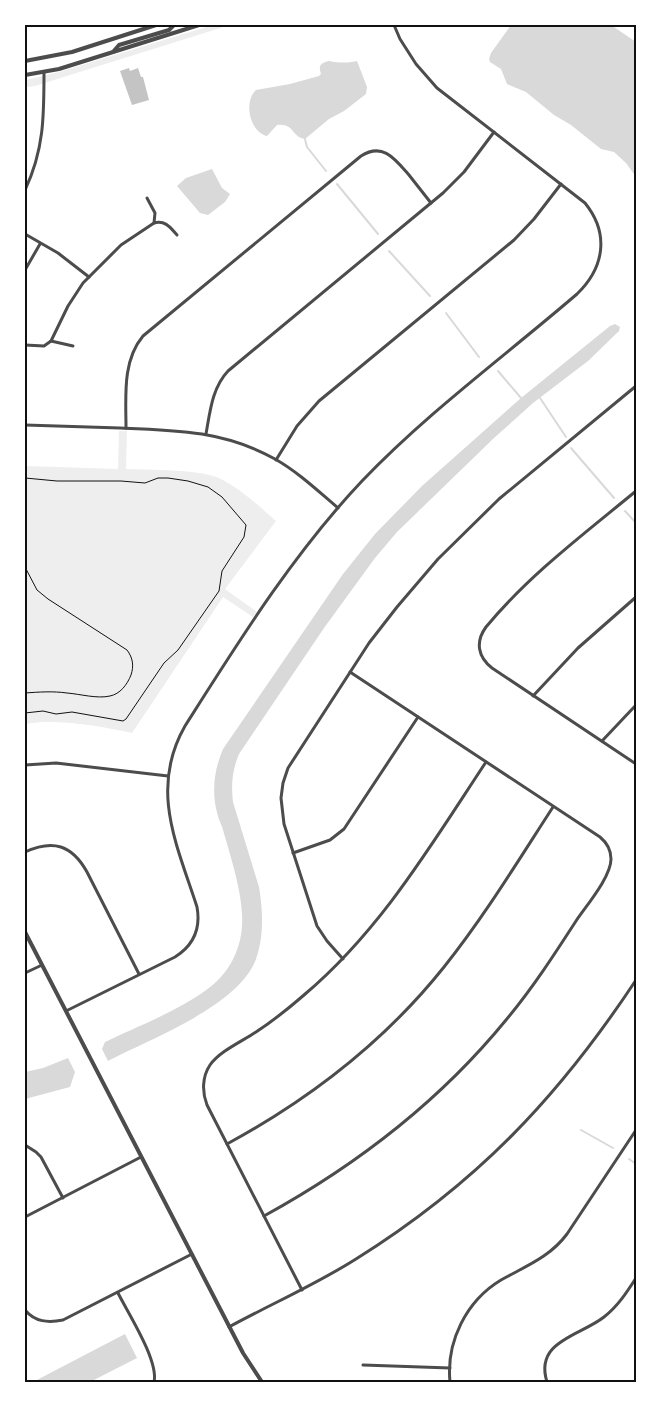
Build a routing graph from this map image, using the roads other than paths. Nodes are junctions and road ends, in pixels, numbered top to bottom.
1 (156, 25) edge
2 (174, 25) edge
3 (199, 25) edge
4 (394, 25) edge
5 (114, 52) junction
6 (25, 61) edge
7 (44, 73) junction
8 (25, 75) edge
9 (494, 132) junction
10 (562, 184) junction
11 (25, 190) edge
12 (147, 198) dead end
13 (431, 203) junction
14 (154, 223) junction
15 (25, 234) edge
16 (176, 235) dead end
17 (40, 244) junction
18 (25, 270) edge
19 (90, 277) junction
20 (51, 342) junction
21 (25, 345) edge
22 (73, 346) dead end
23 (636, 386) edge
24 (25, 425) edge
25 (126, 428) junction
26 (206, 434) junction
27 (276, 460) junction
28 (636, 491) edge
29 (338, 508) junction
30 (636, 597) edge
31 (350, 672) junction
32 (533, 696) junction
33 (636, 705) edge
34 (418, 717) junction
35 (602, 741) junction
36 (486, 762) junction
37 (636, 764) edge
38 (25, 765) edge
39 (168, 776) junction
40 (553, 807) junction
41 (25, 852) edge
42 (293, 853) junction
43 (25, 932) edge
44 (343, 959) junction
45 (42, 965) junction
46 (25, 973) edge
47 (139, 974) junction
48 (636, 980) edge
49 (66, 1011) junction
50 (636, 1130) edge
51 (227, 1144) junction
52 (25, 1145) edge
53 (141, 1157) junction
54 (63, 1198) junction
55 (264, 1216) junction
56 (25, 1217) edge
57 (192, 1254) junction
58 (636, 1278) edge
59 (302, 1290) junction
60 (118, 1293) junction
61 (25, 1310) edge
62 (229, 1327) junction
63 (363, 1365) dead end
64 (450, 1368) junction
65 (154, 1382) edge
66 (262, 1382) edge
67 (450, 1382) edge
68 (547, 1382) edge

1 - 6 street
2 - 5 street
3 - 5 street
4 - 9 street
5 - 7 street
7 - 8 street
7 - 11 street
9 - 10 street
9 - 13 street
10 - 27 street
10 - 29 street
12 - 14 street
13 - 25 street
13 - 26 street
14 - 16 street
14 - 19 street
15 - 17 street
17 - 18 street
17 - 19 street
19 - 20 street
20 - 21 street
20 - 22 street
23 - 31 street
24 - 25 street
25 - 26 street
26 - 27 street
27 - 29 street
28 - 32 street
29 - 39 street
30 - 32 street
31 - 34 street
31 - 42 street
32 - 35 street
33 - 35 street
34 - 36 street
34 - 42 street
35 - 37 street
36 - 40 street
36 - 44 street
38 - 39 street
39 - 47 street
40 - 51 street
40 - 55 street
41 - 47 street
42 - 44 street
43 - 45 street
44 - 51 street
45 - 46 street
45 - 49 street
47 - 49 street
48 - 59 street
49 - 53 street
50 - 64 street
51 - 55 street
52 - 54 street
53 - 54 street
53 - 57 street
54 - 56 street
55 - 59 street
57 - 60 street
57 - 62 street
58 - 68 street
59 - 62 street
60 - 61 street
60 - 65 street
62 - 66 street
63 - 64 street
64 - 67 street

